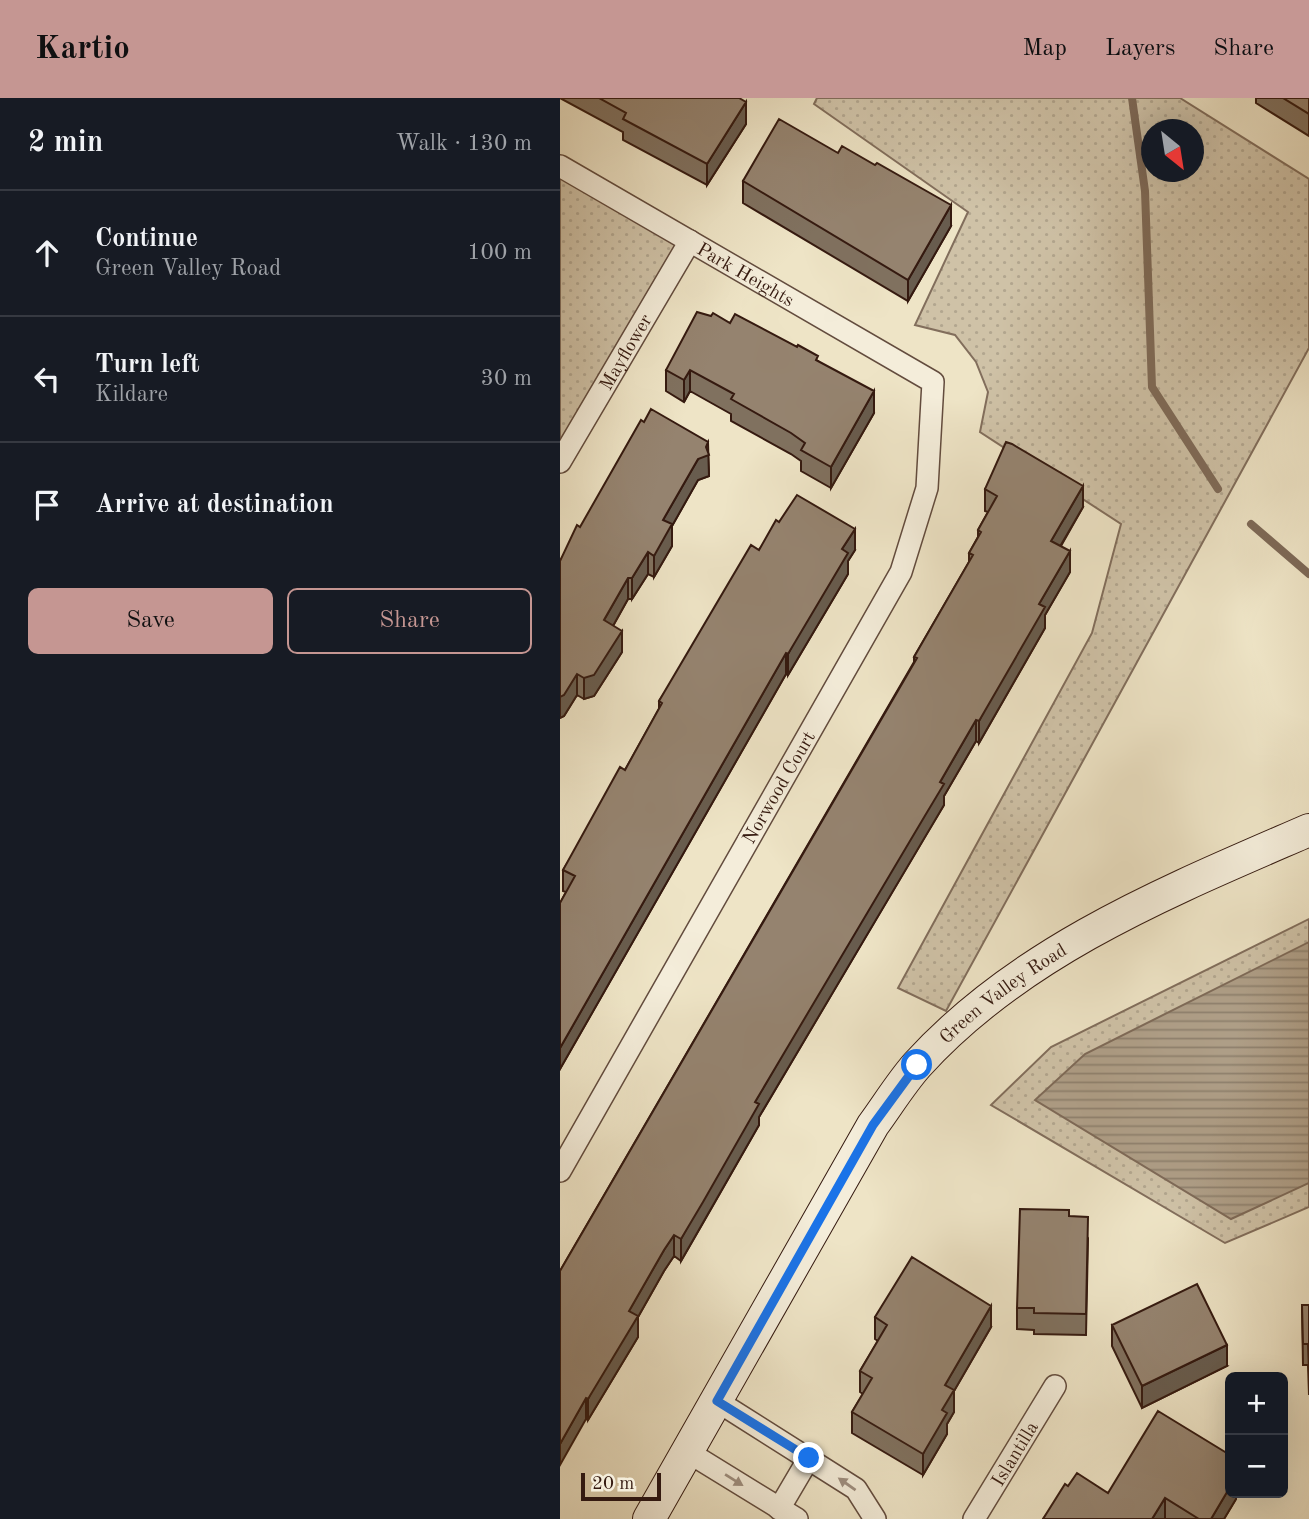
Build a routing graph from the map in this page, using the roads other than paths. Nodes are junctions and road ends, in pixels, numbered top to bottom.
1 (560, 166) edge
2 (690, 241) junction
3 (933, 382) joint
4 (560, 462) edge
5 (1309, 830) edge
6 (560, 1171) edge
7 (1055, 1386) dead end
8 (717, 1401) junction
9 (688, 1452) junction
10 (809, 1458) junction
11 (788, 1514) edge
12 (649, 1519) edge
13 (875, 1519) edge
14 (974, 1519) edge

1 - 2 street, Park Heights
2 - 3 street, Park Heights
2 - 4 street, Mayflower
3 - 6 street, Norwood Court
5 - 8 street, Green Valley Road
7 - 14 street, Islantilla
8 - 9 street, Green Valley Road
8 - 10 street
9 -> 11 street
9 - 12 street, Green Valley Road
10 - 11 street
13 -> 10 street

